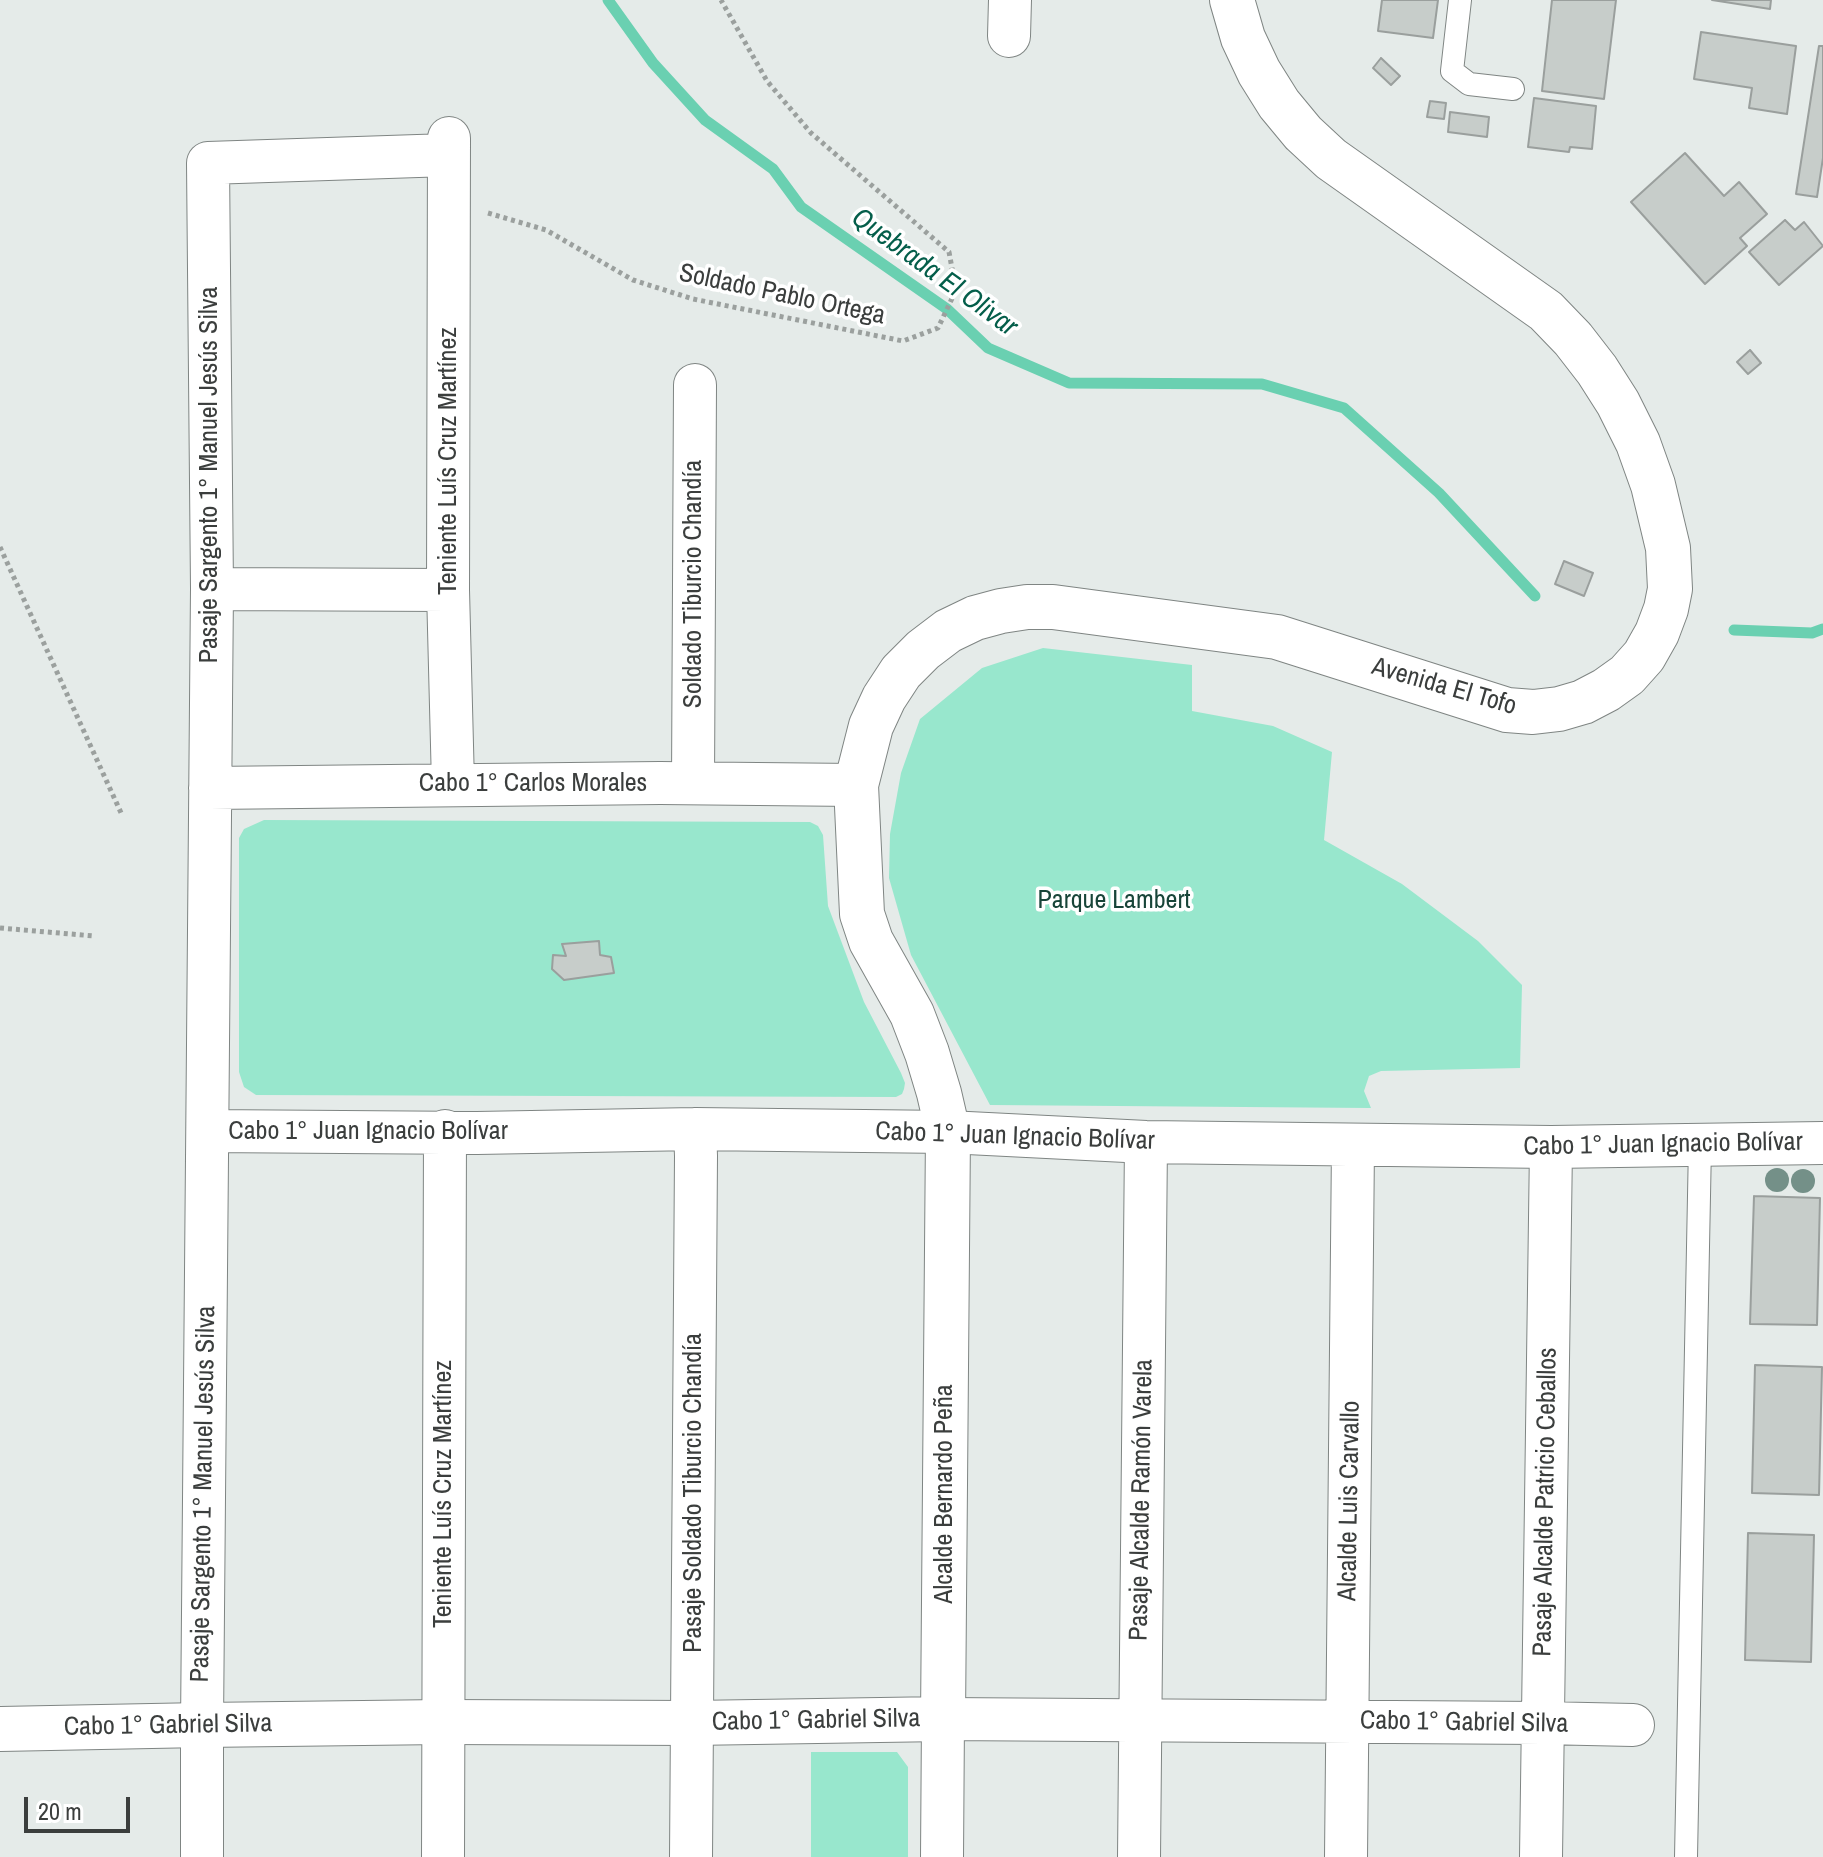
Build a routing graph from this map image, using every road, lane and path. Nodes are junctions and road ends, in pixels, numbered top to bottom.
1 (721, 0) edge
2 (1232, 0) edge
3 (1460, 0) edge
4 (1513, 89) dead end
5 (208, 163) joint
6 (449, 202) junction
7 (695, 385) dead end
8 (0, 547) edge
9 (212, 589) junction
10 (448, 590) junction
11 (693, 783) junction
12 (453, 784) junction
13 (856, 785) junction
14 (210, 788) junction
15 (122, 815) dead end
16 (0, 928) edge
17 (94, 936) dead end
18 (695, 1129) junction
19 (208, 1131) junction
20 (445, 1131) junction
21 (948, 1132) junction
22 (1146, 1142) junction
23 (1823, 1143) edge
24 (1353, 1145) junction
25 (1700, 1145) junction
26 (1551, 1147) junction
27 (943, 1719) junction
28 (1140, 1720) junction
29 (443, 1722) junction
30 (1347, 1722) junction
31 (692, 1723) junction
32 (1542, 1723) junction
33 (202, 1725) junction
34 (1633, 1725) dead end
35 (0, 1729) edge
36 (202, 1857) edge
37 (443, 1857) edge
38 (691, 1857) edge
39 (942, 1857) edge
40 (1139, 1857) edge
41 (1346, 1857) edge
42 (1541, 1857) edge
43 (1686, 1857) edge

1 - 6 path, Soldado Pablo Ortega
2 - 13 street, Avenida El Tofo
3 - 4 lane
5 - 6 street, Teniente Luís Cruz Martínez
5 - 9 street, Pasaje Sargento 1° Manuel Jesús Silva
6 - 10 street, Teniente Luís Cruz Martínez
7 - 11 street, Soldado Tiburcio Chandía
8 - 15 path
9 - 10 street
9 - 14 street, Pasaje Sargento 1° Manuel Jesús Silva
10 - 12 street, Teniente Luís Cruz Martínez
11 - 12 street, Cabo 1° Carlos Morales
11 - 13 street, Cabo 1° Carlos Morales
12 - 14 street, Cabo 1° Carlos Morales
13 - 21 street, Avenida El Tofo
14 - 19 street, Pasaje Sargento 1° Manuel Jesús Silva
16 - 17 path
18 - 20 street, Cabo 1° Juan Ignacio Bolívar
18 - 21 street, Cabo 1° Juan Ignacio Bolívar
18 - 31 street, Pasaje Soldado Tiburcio Chandía
19 - 20 street, Cabo 1° Juan Ignacio Bolívar
19 - 33 street, Pasaje Sargento 1° Manuel Jesús Silva
20 - 29 street, Teniente Luís Cruz Martínez
21 - 22 street, Cabo 1° Juan Ignacio Bolívar
21 - 27 street, Alcalde Bernardo Peña
22 - 24 street, Cabo 1° Juan Ignacio Bolívar
22 - 28 street, Pasaje Alcalde Ramón Varela
23 - 25 street, Cabo 1° Juan Ignacio Bolívar
24 - 26 street, Cabo 1° Juan Ignacio Bolívar
24 - 30 street, Alcalde Luis Carvallo
25 - 26 street, Cabo 1° Juan Ignacio Bolívar
25 - 43 lane
26 - 32 street, Pasaje Alcalde Patricio Ceballos
27 - 28 street, Cabo 1° Gabriel Silva
27 - 31 street, Cabo 1° Gabriel Silva
27 - 39 street, Alcalde Bernardo Peña
28 - 30 street, Cabo 1° Gabriel Silva
28 - 40 street, Pasaje Alcalde Ramón Varela
29 - 31 street, Cabo 1° Gabriel Silva
29 - 33 street, Cabo 1° Gabriel Silva
29 - 37 street, Teniente Luís Cruz Martínez
30 - 32 street, Cabo 1° Gabriel Silva
30 - 41 street, Alcalde Luis Carvallo
31 - 38 street, Pasaje Soldado Tiburcio Chandía
32 - 34 street, Cabo 1° Gabriel Silva
32 - 42 street, Pasaje Alcalde Patricio Ceballos
33 - 35 street, Cabo 1° Gabriel Silva
33 - 36 street, Pasaje Sargento 1° Manuel Jesús Silva

